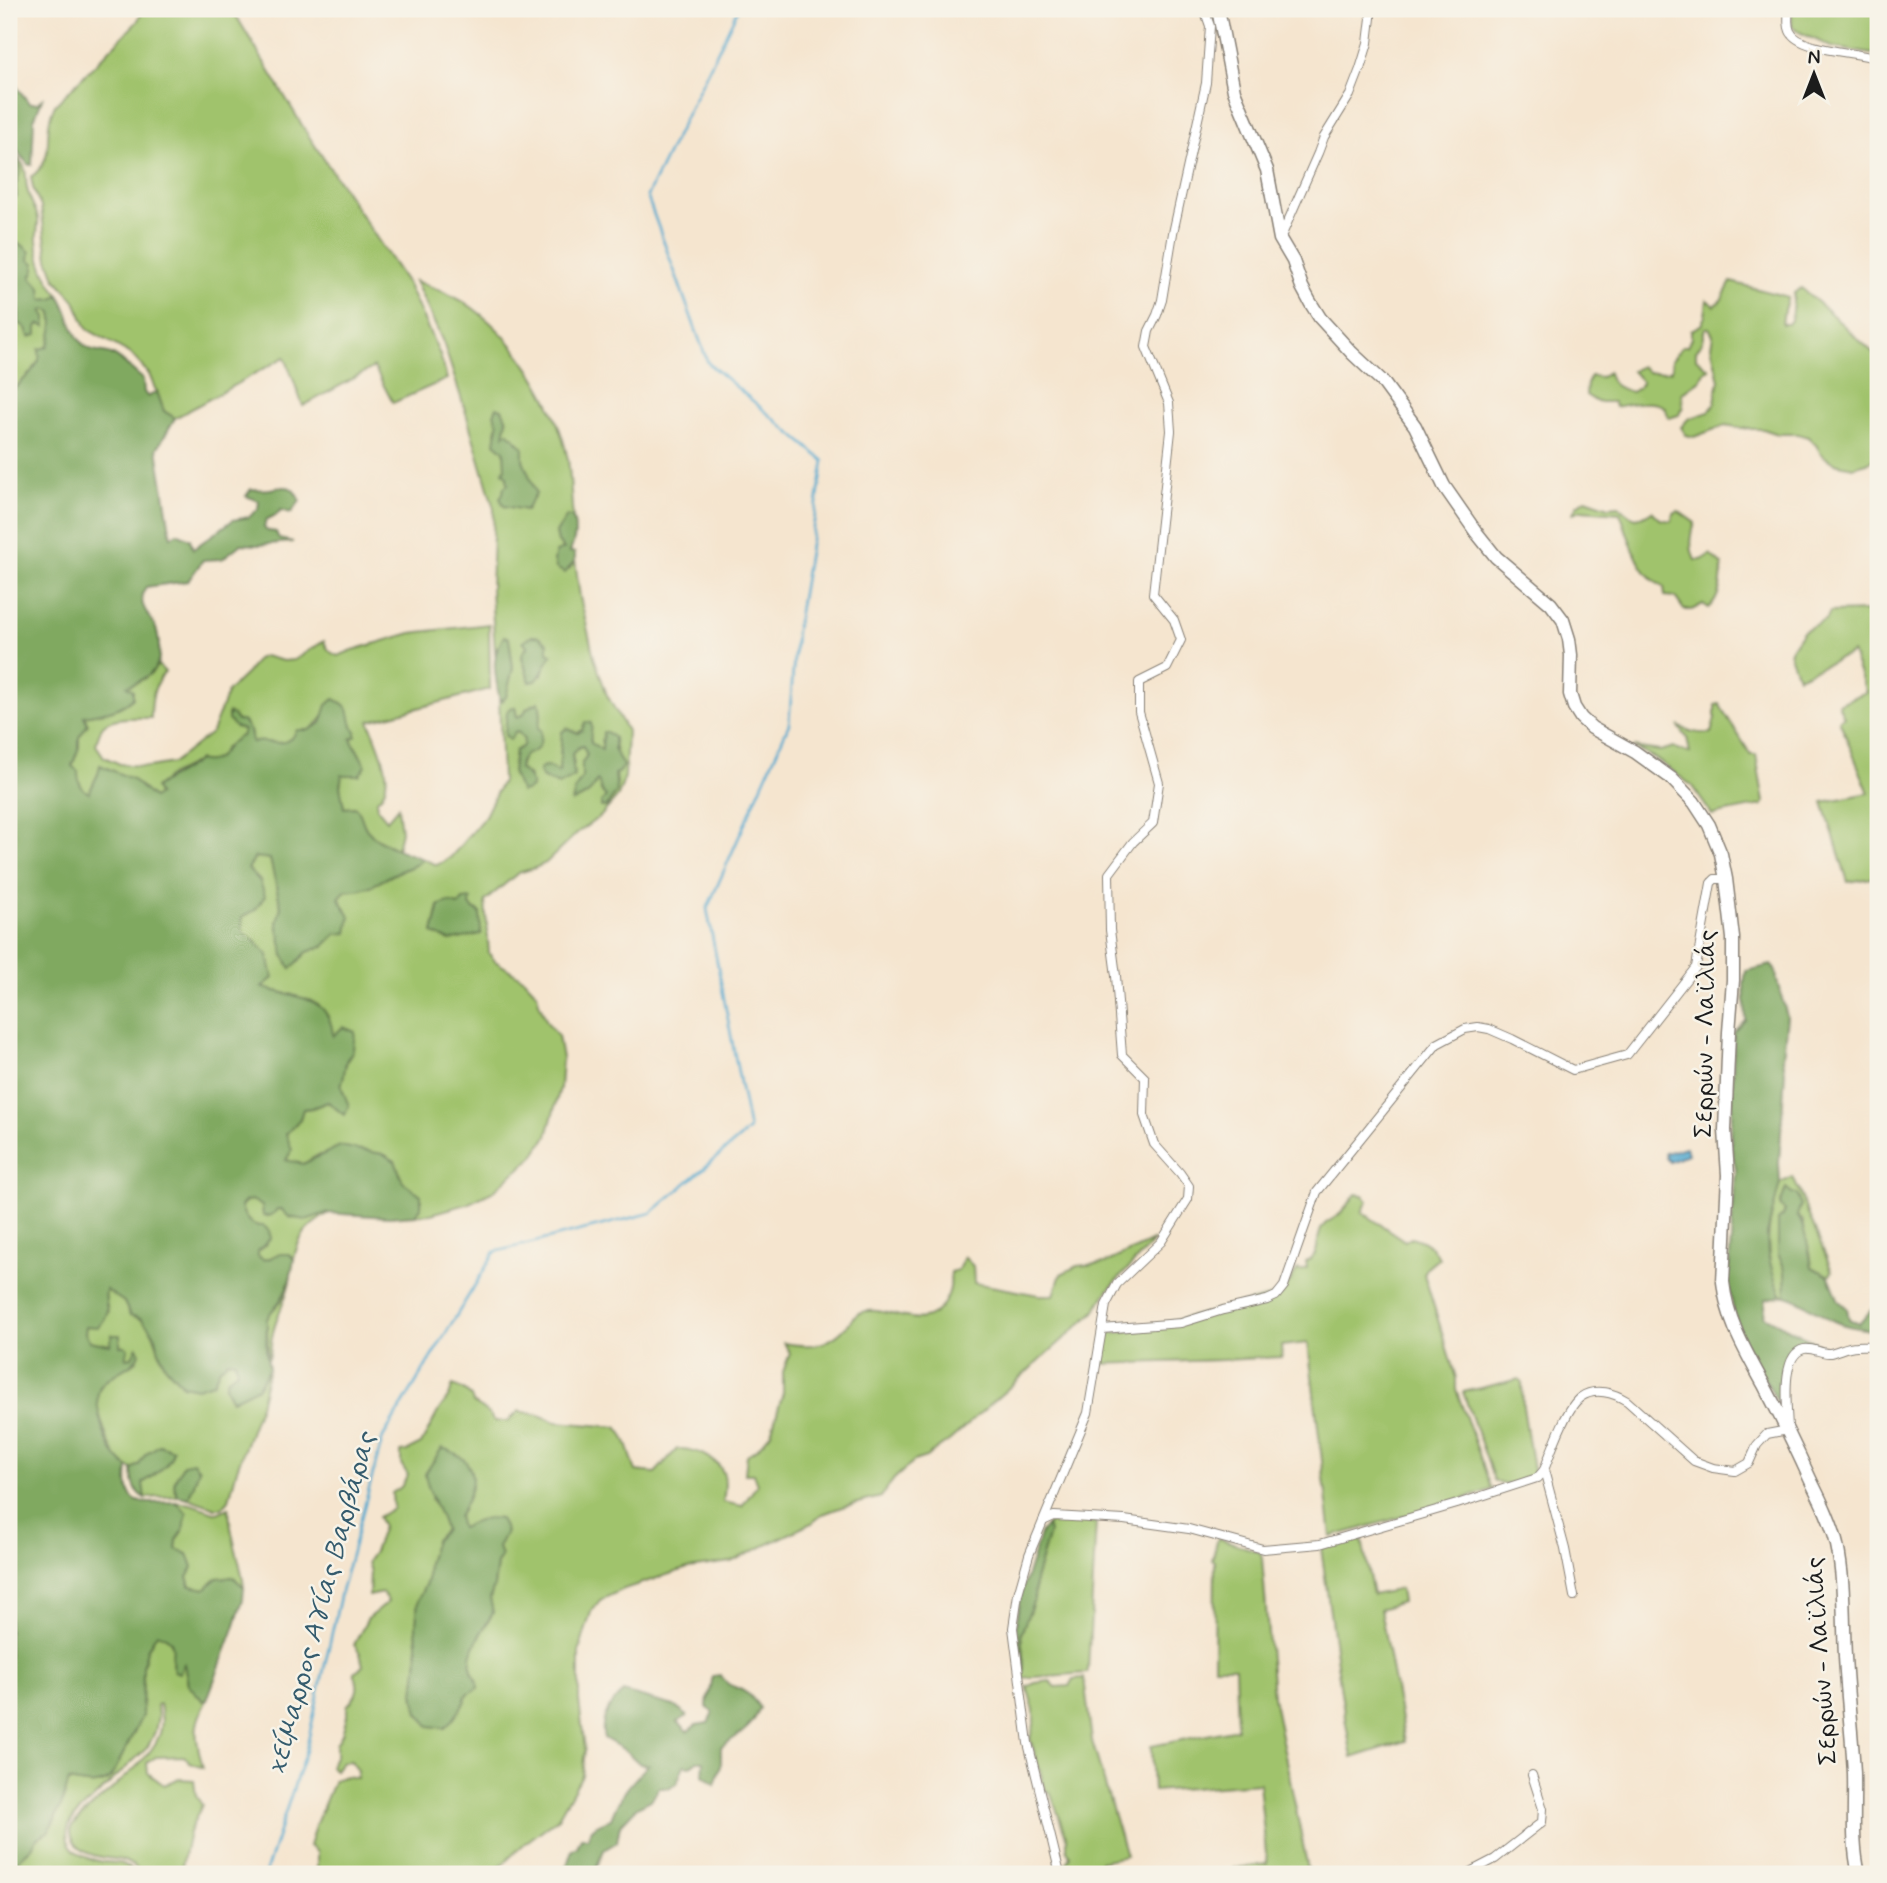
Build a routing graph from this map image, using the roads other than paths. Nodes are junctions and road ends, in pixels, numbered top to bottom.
1 (1204, 9) edge
2 (1218, 9) edge
3 (1369, 9) edge
4 (1789, 9) edge
5 (1878, 59) edge
6 (1280, 239) junction
7 (1726, 879) junction
8 (1102, 1329) junction
9 (1878, 1345) edge
10 (1788, 1430) junction
11 (1544, 1470) junction
12 (1043, 1521) junction
13 (1574, 1596) dead end
14 (1532, 1774) dead end
15 (1060, 1874) edge
16 (1466, 1874) edge
17 (1859, 1874) edge

1 - 8 street
2 - 6 main road, Σερρών - Λαϊλιάς
3 - 6 street
4 - 5 street
6 - 7 main road, Σερρών - Λαϊλιάς
7 - 8 street
7 - 10 main road, Σερρών - Λαϊλιάς
8 - 12 street
9 - 10 street
10 - 11 street
10 - 17 main road, Σερρών - Λαϊλιάς
11 - 12 street
11 - 13 street
12 - 15 street
14 - 16 street

